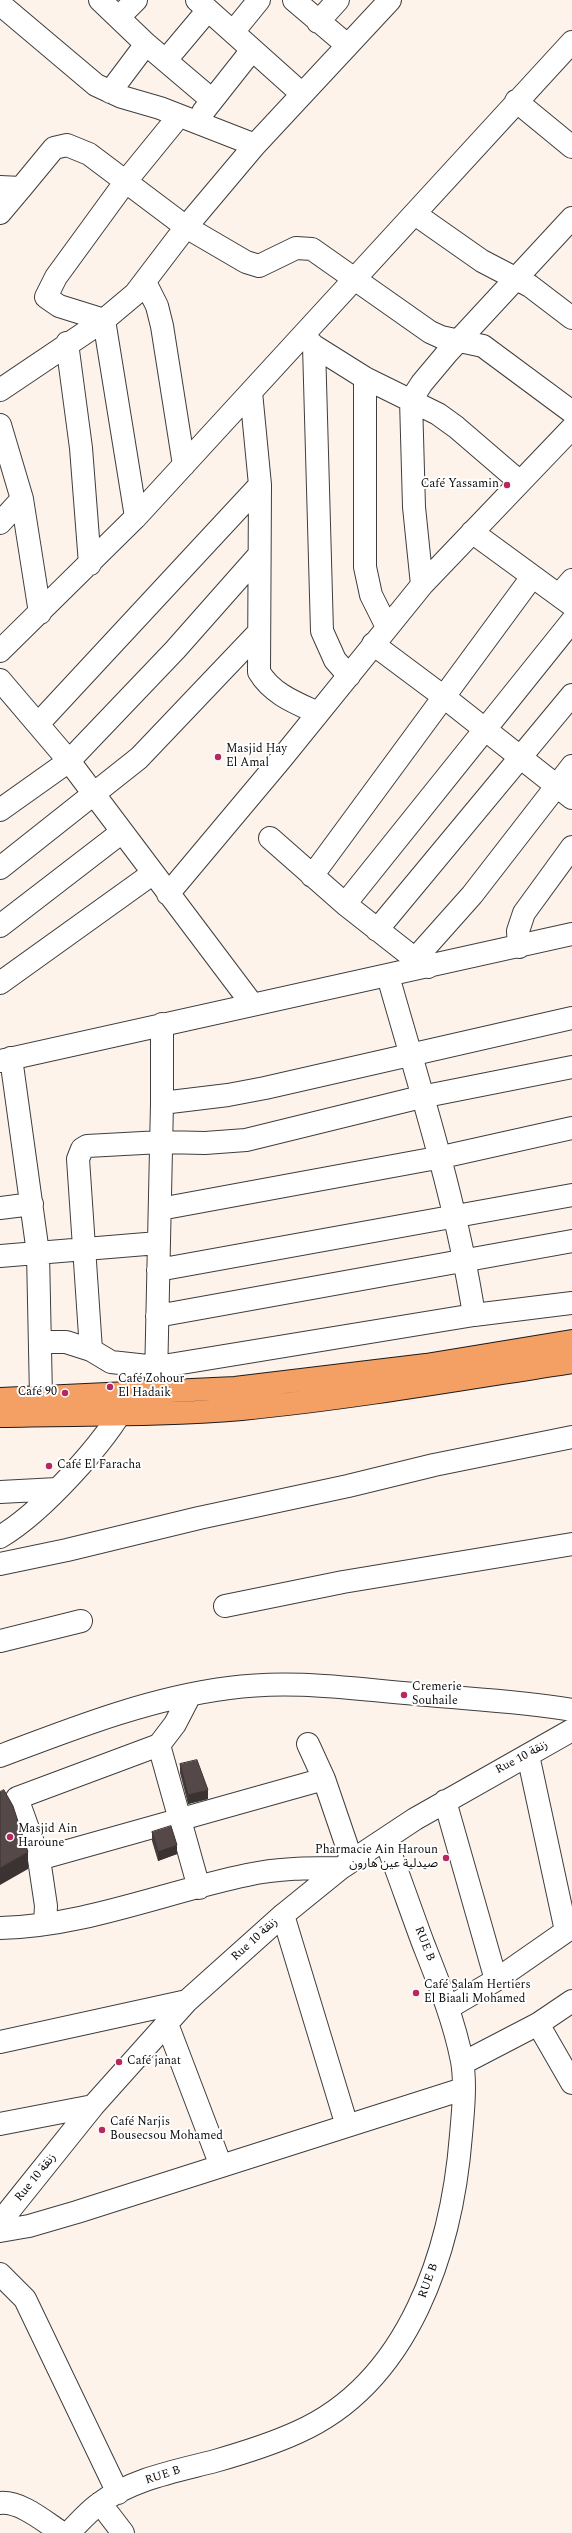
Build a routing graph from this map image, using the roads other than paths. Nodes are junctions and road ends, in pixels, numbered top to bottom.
1 (100, 0) edge
2 (136, 0) edge
3 (259, 0) edge
4 (294, 0) edge
5 (338, 0) edge
6 (390, 0) edge
7 (0, 4) edge
8 (203, 5) edge
9 (119, 17) junction
10 (318, 22) junction
11 (233, 32) junction
12 (146, 44) junction
13 (346, 46) junction
14 (570, 48) edge
15 (252, 50) junction
16 (166, 60) junction
17 (110, 92) junction
18 (302, 94) junction
19 (212, 100) junction
20 (516, 101) junction
21 (187, 119) junction
22 (255, 145) junction
23 (572, 147) edge
24 (126, 181) junction
25 (10, 188) edge
26 (0, 213) edge
27 (415, 214) junction
28 (186, 228) junction
29 (568, 229) edge
30 (355, 278) junction
31 (515, 278) junction
32 (146, 282) junction
33 (572, 318) edge
34 (104, 320) junction
35 (460, 339) junction
36 (309, 341) junction
37 (67, 343) junction
38 (365, 378) junction
39 (3, 381) edge
40 (251, 392) junction
41 (411, 400) junction
42 (572, 412) edge
43 (0, 425) edge
44 (572, 428) edge
45 (184, 465) junction
46 (520, 482) junction
47 (260, 485) junction
48 (22, 499) junction
49 (136, 517) junction
50 (0, 523) edge
51 (472, 532) junction
52 (259, 555) junction
53 (90, 564) junction
54 (532, 577) junction
55 (422, 585) junction
56 (568, 593) edge
57 (40, 613) junction
58 (572, 621) edge
59 (386, 627) junction
60 (258, 633) junction
61 (373, 644) junction
62 (0, 652) edge
63 (349, 676) junction
64 (0, 680) edge
65 (572, 695) edge
66 (444, 697) junction
67 (318, 713) junction
68 (38, 724) junction
69 (486, 730) junction
70 (522, 758) junction
71 (69, 760) junction
72 (572, 766) edge
73 (564, 792) edge
74 (94, 796) junction
75 (0, 810) edge
76 (122, 832) junction
77 (270, 838) dead end
78 (572, 847) edge
79 (0, 868) edge
80 (152, 874) junction
81 (312, 876) junction
82 (168, 894) junction
83 (345, 904) junction
84 (0, 926) edge
85 (378, 930) junction
86 (572, 933) edge
87 (519, 947) junction
88 (422, 963) junction
89 (388, 976) junction
90 (0, 983) edge
91 (252, 1004) junction
92 (572, 1018) edge
93 (162, 1024) junction
94 (410, 1054) junction
95 (6, 1060) edge
96 (572, 1067) edge
97 (421, 1096) junction
98 (162, 1103) junction
99 (572, 1128) edge
100 (161, 1142) junction
101 (442, 1157) junction
102 (572, 1195) edge
103 (32, 1204) junction
104 (0, 1208) edge
105 (160, 1209) junction
106 (456, 1217) junction
107 (572, 1241) edge
108 (158, 1243) junction
109 (84, 1249) junction
110 (38, 1252) junction
111 (0, 1256) edge
112 (466, 1262) junction
113 (158, 1270) junction
114 (572, 1303) edge
115 (474, 1315) junction
116 (157, 1316) junction
117 (572, 1341) edge
118 (40, 1342) junction
119 (91, 1350) junction
120 (572, 1362) edge
121 (157, 1367) junction
122 (155, 1393) junction
123 (131, 1394) junction
124 (41, 1396) junction
125 (0, 1399) edge
126 (120, 1415) junction
127 (152, 1415) junction
128 (0, 1416) edge
129 (572, 1437) edge
130 (57, 1489) junction
131 (0, 1492) edge
132 (0, 1537) edge
133 (572, 1544) edge
134 (0, 1564) edge
135 (225, 1606) dead end
136 (81, 1621) dead end
137 (0, 1641) edge
138 (190, 1695) junction
139 (572, 1710) edge
140 (572, 1730) edge
141 (308, 1744) dead end
142 (159, 1745) junction
143 (528, 1755) junction
144 (0, 1756) edge
145 (324, 1779) junction
146 (445, 1801) junction
147 (180, 1818) junction
148 (385, 1839) junction
149 (38, 1859) junction
150 (347, 1864) junction
151 (199, 1888) junction
152 (283, 1915) junction
153 (45, 1923) junction
154 (0, 1928) edge
155 (569, 1929) edge
156 (496, 1980) junction
157 (187, 2001) junction
158 (572, 2001) edge
159 (448, 2008) junction
160 (168, 2024) junction
161 (538, 2024) junction
162 (0, 2042) edge
163 (463, 2063) junction
164 (572, 2083) edge
165 (463, 2089) junction
166 (93, 2106) junction
167 (0, 2124) edge
168 (347, 2126) junction
169 (221, 2166) junction
170 (0, 2222) edge
171 (0, 2231) edge
172 (0, 2274) edge
173 (109, 2498) junction
174 (0, 2503) edge
175 (62, 2533) edge
176 (69, 2533) edge
177 (123, 2533) edge

1 - 9 street
2 - 9 street
3 - 11 street
4 - 10 street
5 - 10 street
6 - 13 street
7 - 17 street
8 - 11 street
8 - 16 street
9 - 12 street
10 - 13 street
11 - 15 street
12 - 16 street
12 - 17 street
13 - 18 street
14 - 20 street
15 - 18 street
15 - 19 street
16 - 19 street
17 - 21 street
18 - 22 street
19 - 21 street
20 - 23 street
20 - 27 street
21 - 22 street
21 - 24 street
22 - 28 street
24 - 25 street
24 - 28 street
24 - 34 street
25 - 26 street
27 - 30 street
27 - 31 street
28 - 30 street
28 - 32 street
29 - 31 street
30 - 35 street
30 - 36 street
31 - 33 street
31 - 35 street
32 - 34 street
32 - 45 street
34 - 37 street
34 - 49 street
35 - 41 street
35 - 42 street
36 - 38 street
36 - 40 street
36 - 63 street
37 - 39 street
37 - 53 street
38 - 41 street
38 - 59 street
40 - 45 street
40 - 47 street
41 - 46 street
41 - 55 street
43 - 48 street
44 - 46 street
45 - 49 street
46 - 51 street
47 - 52 street
47 - 68 street
48 - 50 street
48 - 57 street
49 - 53 street
51 - 54 street
51 - 55 street
52 - 60 street
52 - 71 street
53 - 57 street
54 - 56 street
54 - 66 street
55 - 59 street
57 - 62 street
58 - 69 street
59 - 61 street
60 - 67 street
60 - 74 street
61 - 63 street
61 - 66 street
63 - 67 street
64 - 68 street
65 - 70 street
66 - 69 street
66 - 81 street
67 - 82 street
68 - 71 street
69 - 70 street
69 - 83 street
70 - 73 street
70 - 85 street
71 - 74 street
71 - 75 street
72 - 73 street
73 - 88 street
74 - 76 street
74 - 79 street
76 - 80 street
76 - 84 street
77 - 81 street
78 - 87 street
80 - 82 street
80 - 90 street
81 - 83 street
82 - 91 street
83 - 85 street
85 - 88 street
86 - 87 street
87 - 88 street
88 - 89 street
89 - 91 street
89 - 94 street
91 - 93 street
92 - 94 street
93 - 95 street
93 - 98 street
94 - 97 street
94 - 98 street
95 - 103 street
96 - 97 street
97 - 100 street
97 - 101 street
98 - 100 street
99 - 101 street
100 - 105 street
100 - 109 street
101 - 105 street
101 - 106 street
102 - 106 street
103 - 104 street
103 - 110 street
105 - 108 street
106 - 112 street
106 - 113 street
107 - 112 street
108 - 109 street
108 - 113 street
109 - 110 street
109 - 119 street
110 - 111 street
110 - 118 street
112 - 115 street
112 - 116 street
113 - 116 street
114 - 115 street
115 - 121 street
116 - 121 street
117 - 122 main road
118 - 119 street
118 - 124 street
119 - 121 street
120 - 127 main road
121 - 122 street
122 - 123 main road
122 - 127 street
123 - 124 main road
123 - 126 street
124 - 125 main road
126 - 127 main road
126 - 128 main road
126 - 130 street
129 - 134 street
130 - 131 street
130 - 132 street
133 - 135 street
136 - 137 street
138 - 139 street
138 - 142 street
138 - 144 street
140 - 143 street, Rue 10 زنقة
141 - 145 street
142 - 147 street
142 - 149 street
143 - 146 street, Rue 10 زنقة
143 - 155 street
145 - 147 street
145 - 150 street
146 - 148 street, Rue 10 زنقة
146 - 156 street
147 - 149 street
147 - 151 street
148 - 150 street, Rue 10 زنقة
148 - 159 street, RUE B
149 - 153 street
150 - 151 street
150 - 152 street, Rue 10 زنقة
151 - 153 street
152 - 157 street, Rue 10 زنقة
152 - 168 street
153 - 154 street
155 - 156 street
156 - 159 street
157 - 160 street, Rue 10 زنقة
157 - 162 street
158 - 161 street
159 - 163 street, RUE B
160 - 166 street, Rue 10 زنقة
160 - 169 street
161 - 163 street
161 - 164 street
163 - 165 street, RUE B
165 - 168 street
165 - 173 street, RUE B
166 - 167 street
166 - 170 street, Rue 10 زنقة
168 - 169 street
169 - 171 street
172 - 173 street
173 - 176 street, RUE B
173 - 177 street
174 - 175 street

